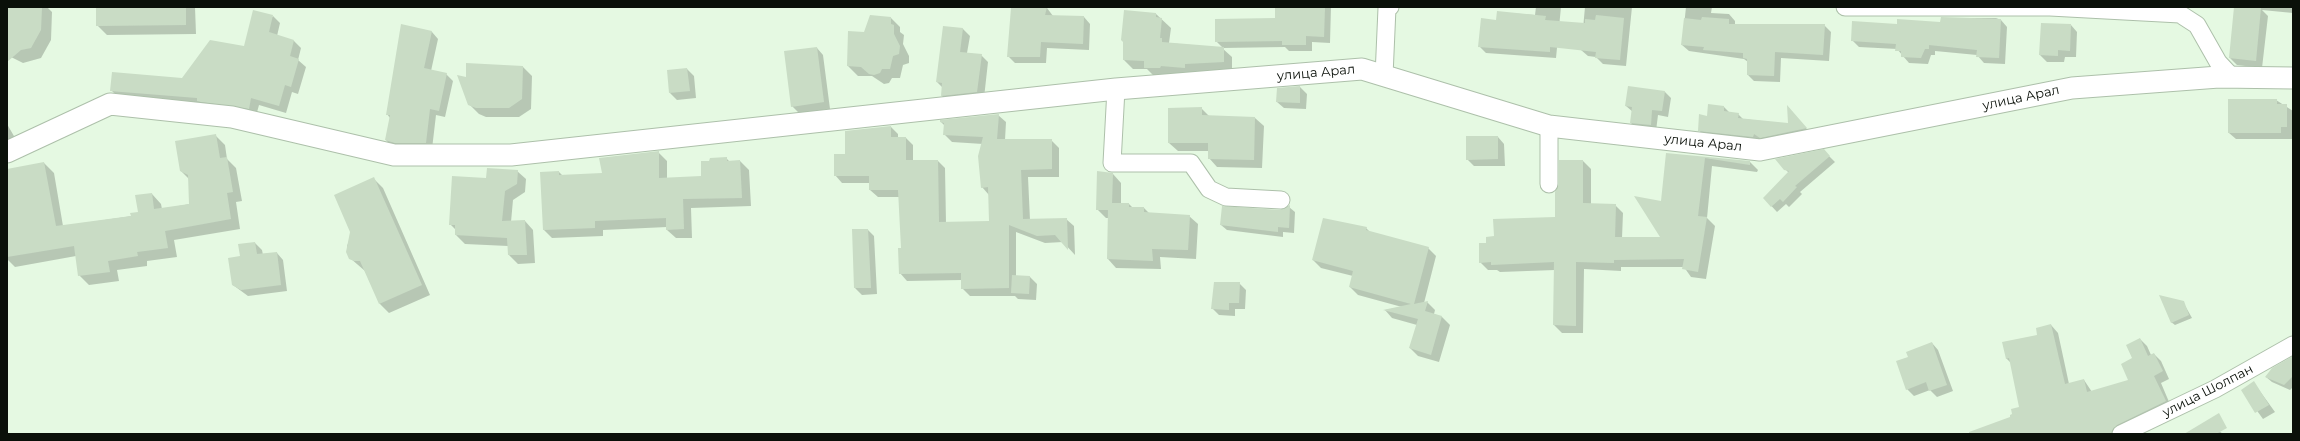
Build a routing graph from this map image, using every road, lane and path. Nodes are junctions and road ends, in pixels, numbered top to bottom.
1 (1390, 7) edge
2 (1845, 7) edge
3 (1384, 76) junction
4 (2233, 78) junction
5 (2293, 78) edge
6 (1116, 89) junction
7 (1549, 126) junction
8 (7, 152) edge
9 (1549, 184) dead end
10 (1281, 200) dead end
11 (2293, 345) edge
12 (2121, 434) edge

1 - 3 street
2 - 4 street
3 - 6 street, улица Арал
3 - 7 street, улица Арал
4 - 5 street, улица Арал
4 - 7 street, улица Арал
6 - 8 street, улица Арал
6 - 10 street
7 - 9 street
11 - 12 street, улица Шолпан

